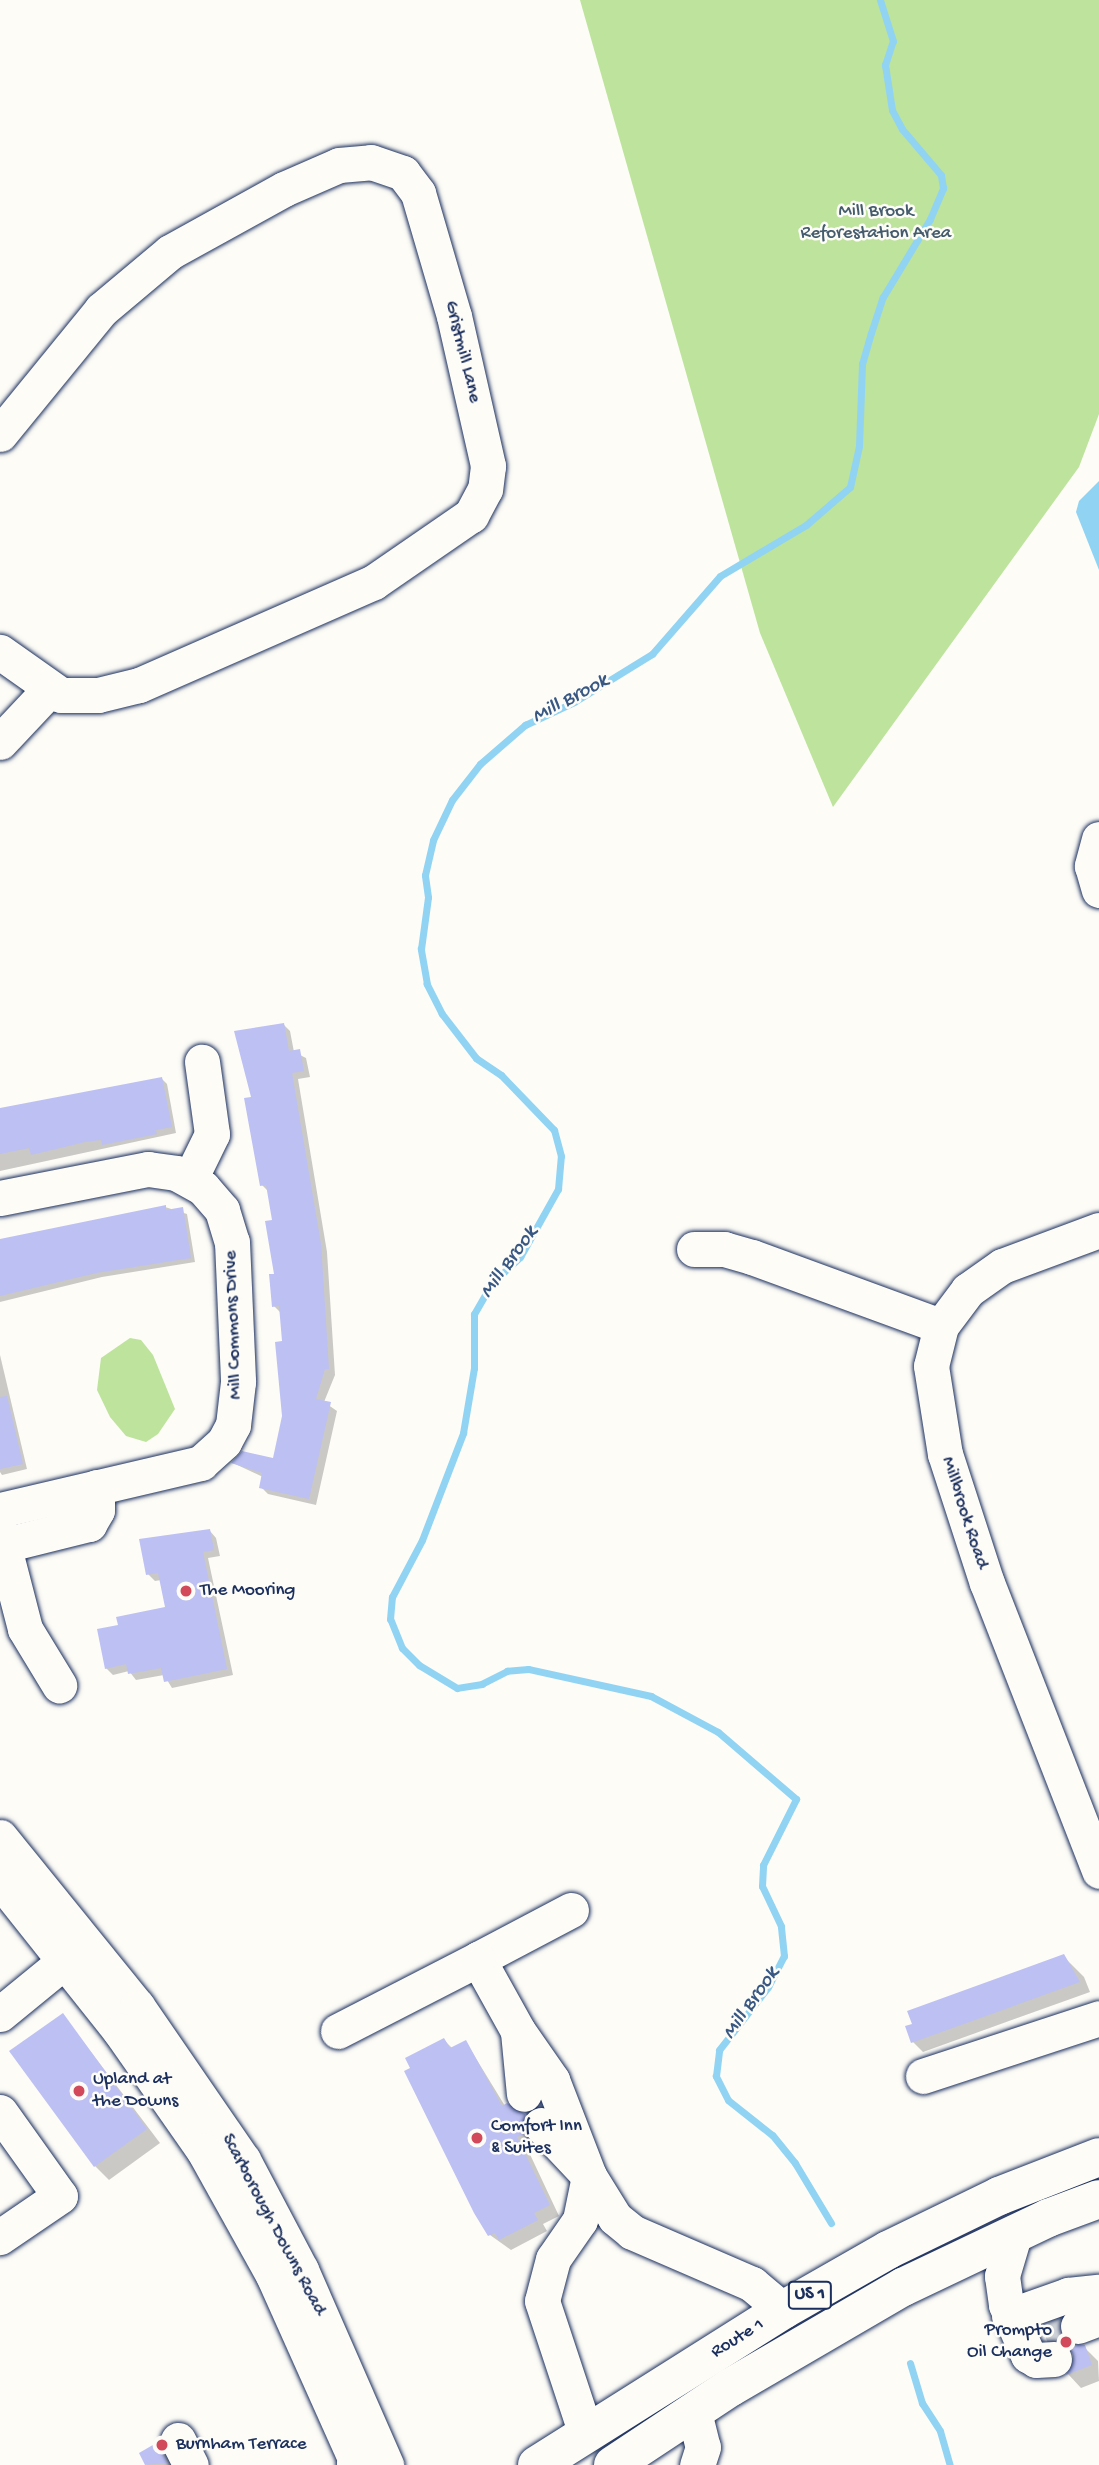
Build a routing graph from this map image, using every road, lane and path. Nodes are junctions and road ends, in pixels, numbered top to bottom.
1 (0, 434) edge
2 (0, 652) edge
3 (49, 690) junction
4 (0, 742) edge
5 (1099, 839) edge
6 (1099, 890) edge
7 (202, 1062) dead end
8 (190, 1179) junction
9 (0, 1198) edge
10 (1099, 1230) edge
11 (694, 1249) dead end
12 (941, 1326) junction
13 (97, 1487) junction
14 (0, 1510) edge
15 (2, 1538) edge
16 (59, 1685) dead end
17 (0, 1837) edge
18 (1099, 1871) edge
19 (0, 1880) edge
20 (571, 1909) dead end
21 (76, 1952) junction
22 (478, 1959) junction
23 (0, 2014) edge
24 (1099, 2018) edge
25 (338, 2031) dead end
26 (518, 2031) junction
27 (923, 2076) dead end
28 (524, 2094) dead end
29 (0, 2112) edge
30 (541, 2125) dead end
31 (1099, 2157) edge
32 (589, 2176) junction
33 (1099, 2199) edge
34 (632, 2232) junction
35 (1016, 2232) junction
36 (0, 2237) edge
37 (562, 2245) junction
38 (1099, 2292) edge
39 (783, 2310) junction
40 (1065, 2336) edge
41 (694, 2412) junction
42 (586, 2434) junction
43 (364, 2464) edge
44 (537, 2465) edge
45 (613, 2465) edge
46 (698, 2465) edge

1 - 3 street, Gristmill Lane
2 - 3 street, Gristmill Lane
3 - 4 street
5 - 6 street
7 - 8 street
8 - 9 street, Mill Commons Drive
8 - 13 street, Mill Commons Drive
10 - 12 street, Millbrook Road
11 - 12 street
12 - 18 street, Millbrook Road
13 - 14 street, Mill Commons Drive
13 - 15 street
15 - 16 street
17 - 21 street, Scarborough Downs Road
19 - 21 street, Scarborough Downs Road
20 - 22 street
21 - 23 street
21 - 43 street, Scarborough Downs Road
22 - 25 street
22 - 26 street
24 - 27 street
26 - 28 street
26 - 32 street
29 - 36 street
30 - 32 street
31 - 39 main road, Route 1 / US 1
32 - 34 street
32 - 37 street
33 - 35 main road, Route 1 / US 1
34 - 37 street
34 - 39 street
35 - 40 street
35 - 41 main road, Route 1 / US 1
37 - 42 street
38 - 40 street
39 - 42 main road, Route 1 / US 1
41 - 45 main road, Route 1 / US 1
41 - 46 street
42 - 44 main road, Route 1 / US 1

